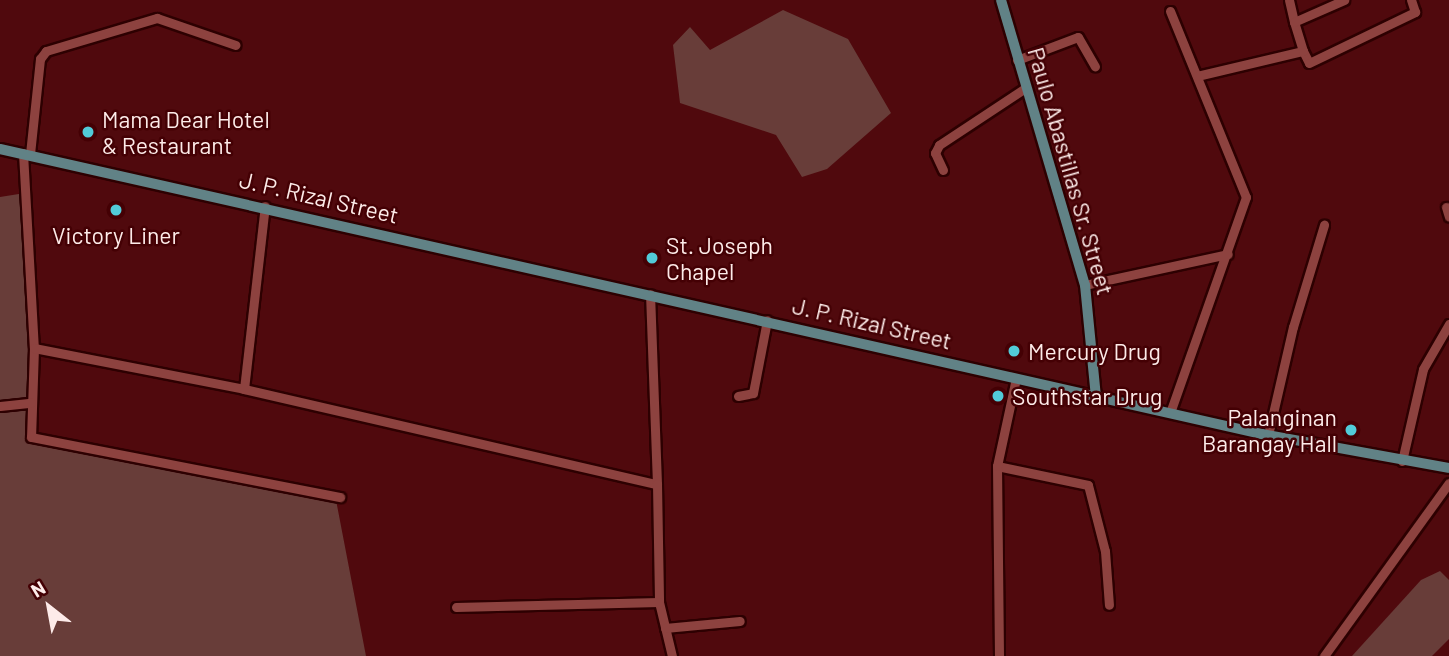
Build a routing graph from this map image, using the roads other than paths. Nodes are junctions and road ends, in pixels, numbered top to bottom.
1 (1002, 0) edge
2 (1289, 0) edge
3 (1344, 0) edge
4 (1411, 0) edge
5 (1170, 11) dead end
6 (1294, 22) junction
7 (236, 44) dead end
8 (1303, 51) junction
9 (1017, 60) junction
10 (1095, 66) dead end
11 (1198, 76) junction
12 (1025, 89) junction
13 (0, 149) edge
14 (27, 153) junction
15 (943, 170) dead end
16 (265, 206) junction
17 (1324, 225) dead end
18 (1228, 254) junction
19 (1085, 285) junction
20 (650, 294) junction
21 (767, 320) junction
22 (1449, 324) edge
23 (34, 348) junction
24 (1016, 378) junction
25 (244, 389) junction
26 (738, 396) dead end
27 (1096, 397) junction
28 (31, 403) junction
29 (0, 406) edge
30 (1170, 413) junction
31 (1268, 435) junction
32 (1402, 461) junction
33 (997, 466) junction
34 (1449, 468) edge
35 (1449, 483) edge
36 (657, 484) junction
37 (340, 497) dead end
38 (659, 602) junction
39 (1110, 605) dead end
40 (456, 607) dead end
41 (740, 621) dead end
42 (665, 628) junction
43 (672, 656) edge
44 (999, 656) edge
45 (1324, 656) edge

1 - 9 main road, Paulo Abastillas Sr. Street
2 - 6 street
3 - 6 street
4 - 8 street
5 - 11 street
6 - 8 street
7 - 14 street
8 - 11 street
9 - 10 street
9 - 12 main road, Paulo Abastillas Sr. Street
11 - 18 street
12 - 15 street
12 - 19 main road, Paulo Abastillas Sr. Street
13 - 14 main road, J. P. Rizal Street
14 - 16 main road, J. P. Rizal Street
14 - 23 street
16 - 20 main road, J. P. Rizal Street
16 - 25 street
17 - 31 street
18 - 19 street
18 - 30 street
19 - 27 main road, Paulo Abastillas Sr. Street
20 - 21 main road, J. P. Rizal Street
20 - 36 street
21 - 24 main road, J. P. Rizal Street
21 - 26 street
22 - 32 street
23 - 25 street
23 - 28 street
24 - 27 main road, J. P. Rizal Street
24 - 33 street
25 - 36 street
27 - 30 main road, J. P. Rizal Street
28 - 29 street
28 - 37 street
30 - 31 main road, J. P. Rizal Street
31 - 32 main road, J. P. Rizal Street
32 - 34 main road, J. P. Rizal Street
33 - 39 street
33 - 44 street
35 - 45 street
36 - 38 street
38 - 40 street
38 - 42 street
41 - 42 street
42 - 43 street

